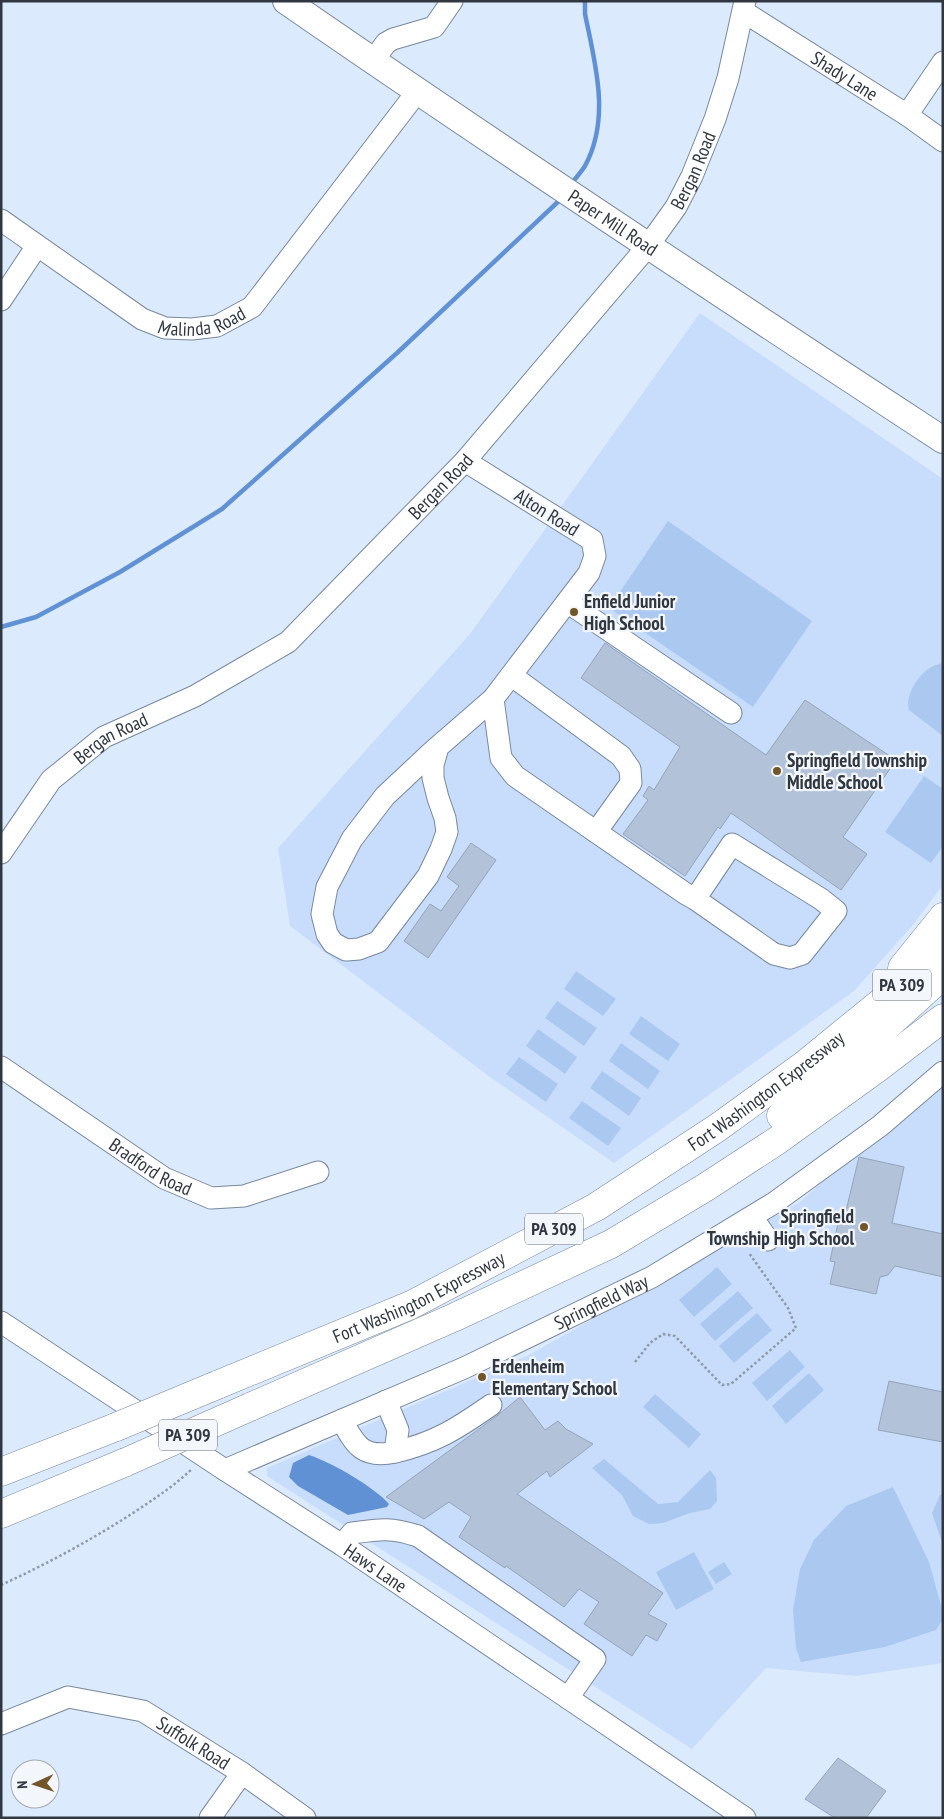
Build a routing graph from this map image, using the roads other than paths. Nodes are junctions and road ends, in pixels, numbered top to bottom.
1 (286, 1) edge
2 (452, 1) edge
3 (745, 7) edge
4 (374, 62) junction
5 (943, 62) edge
6 (417, 92) junction
7 (907, 116) junction
8 (943, 141) edge
9 (1, 220) edge
10 (37, 246) junction
11 (648, 246) junction
12 (1, 300) edge
13 (943, 440) edge
14 (465, 461) junction
15 (567, 602) junction
16 (512, 676) junction
17 (493, 699) junction
18 (731, 714) dead end
19 (438, 747) junction
20 (596, 832) junction
21 (1, 853) edge
22 (695, 900) junction
23 (943, 917) edge
24 (943, 949) edge
25 (943, 975) edge
26 (943, 1018) edge
27 (860, 1019) junction
28 (1, 1067) edge
29 (939, 1082) edge
30 (318, 1172) dead end
31 (752, 1217) junction
32 (768, 1240) dead end
33 (455, 1317) junction
34 (1, 1322) edge
35 (386, 1401) junction
36 (491, 1405) dead end
37 (342, 1420) junction
38 (395, 1452) junction
39 (225, 1470) junction
40 (1, 1472) edge
41 (1, 1514) edge
42 (342, 1544) junction
43 (568, 1698) junction
44 (1, 1724) edge
45 (242, 1774) junction
46 (734, 1815) edge
47 (210, 1818) edge
48 (305, 1818) edge

1 - 4 main road, Paper Mill Road
2 - 4 street
3 - 7 street, Shady Lane
3 - 11 street, Bergan Road
4 - 6 main road, Paper Mill Road
5 - 7 street
6 - 10 street, Malinda Road
6 - 11 main road, Paper Mill Road
7 - 8 street, Shady Lane
9 - 10 street, Malinda Road
10 - 12 street
11 - 13 main road, Paper Mill Road
11 - 14 street, Bergan Road
14 - 15 street, Alton Road
14 - 21 street, Bergan Road
15 - 16 street, Alton Road
15 - 18 street
16 - 17 street, Alton Road
16 - 20 street
17 - 19 street, Alton Road
17 - 20 street
19 - 19 street, Alton Road
20 - 22 street
22 - 22 street
23 - 27 highway
24 - 27 highway, Fort Washington Expressway / PA 309
25 - 33 highway, PA 309
26 - 33 highway
27 - 40 highway, Fort Washington Expressway / PA 309, bridge
28 - 30 street, Bradford Road
29 - 31 street, Springfield Way
31 - 32 street
31 - 35 street, Springfield Way
33 - 41 highway, PA 309, bridge
34 - 39 street, Haws Lane
35 - 37 street, Springfield Way
35 - 38 street
36 - 38 street
37 - 38 street
37 - 39 street, Springfield Way
39 - 42 street, Haws Lane
42 - 43 street, Haws Lane
42 - 43 street
43 - 46 street, Haws Lane
44 - 45 street, Suffolk Road
45 - 47 street
45 - 48 street, Suffolk Road

